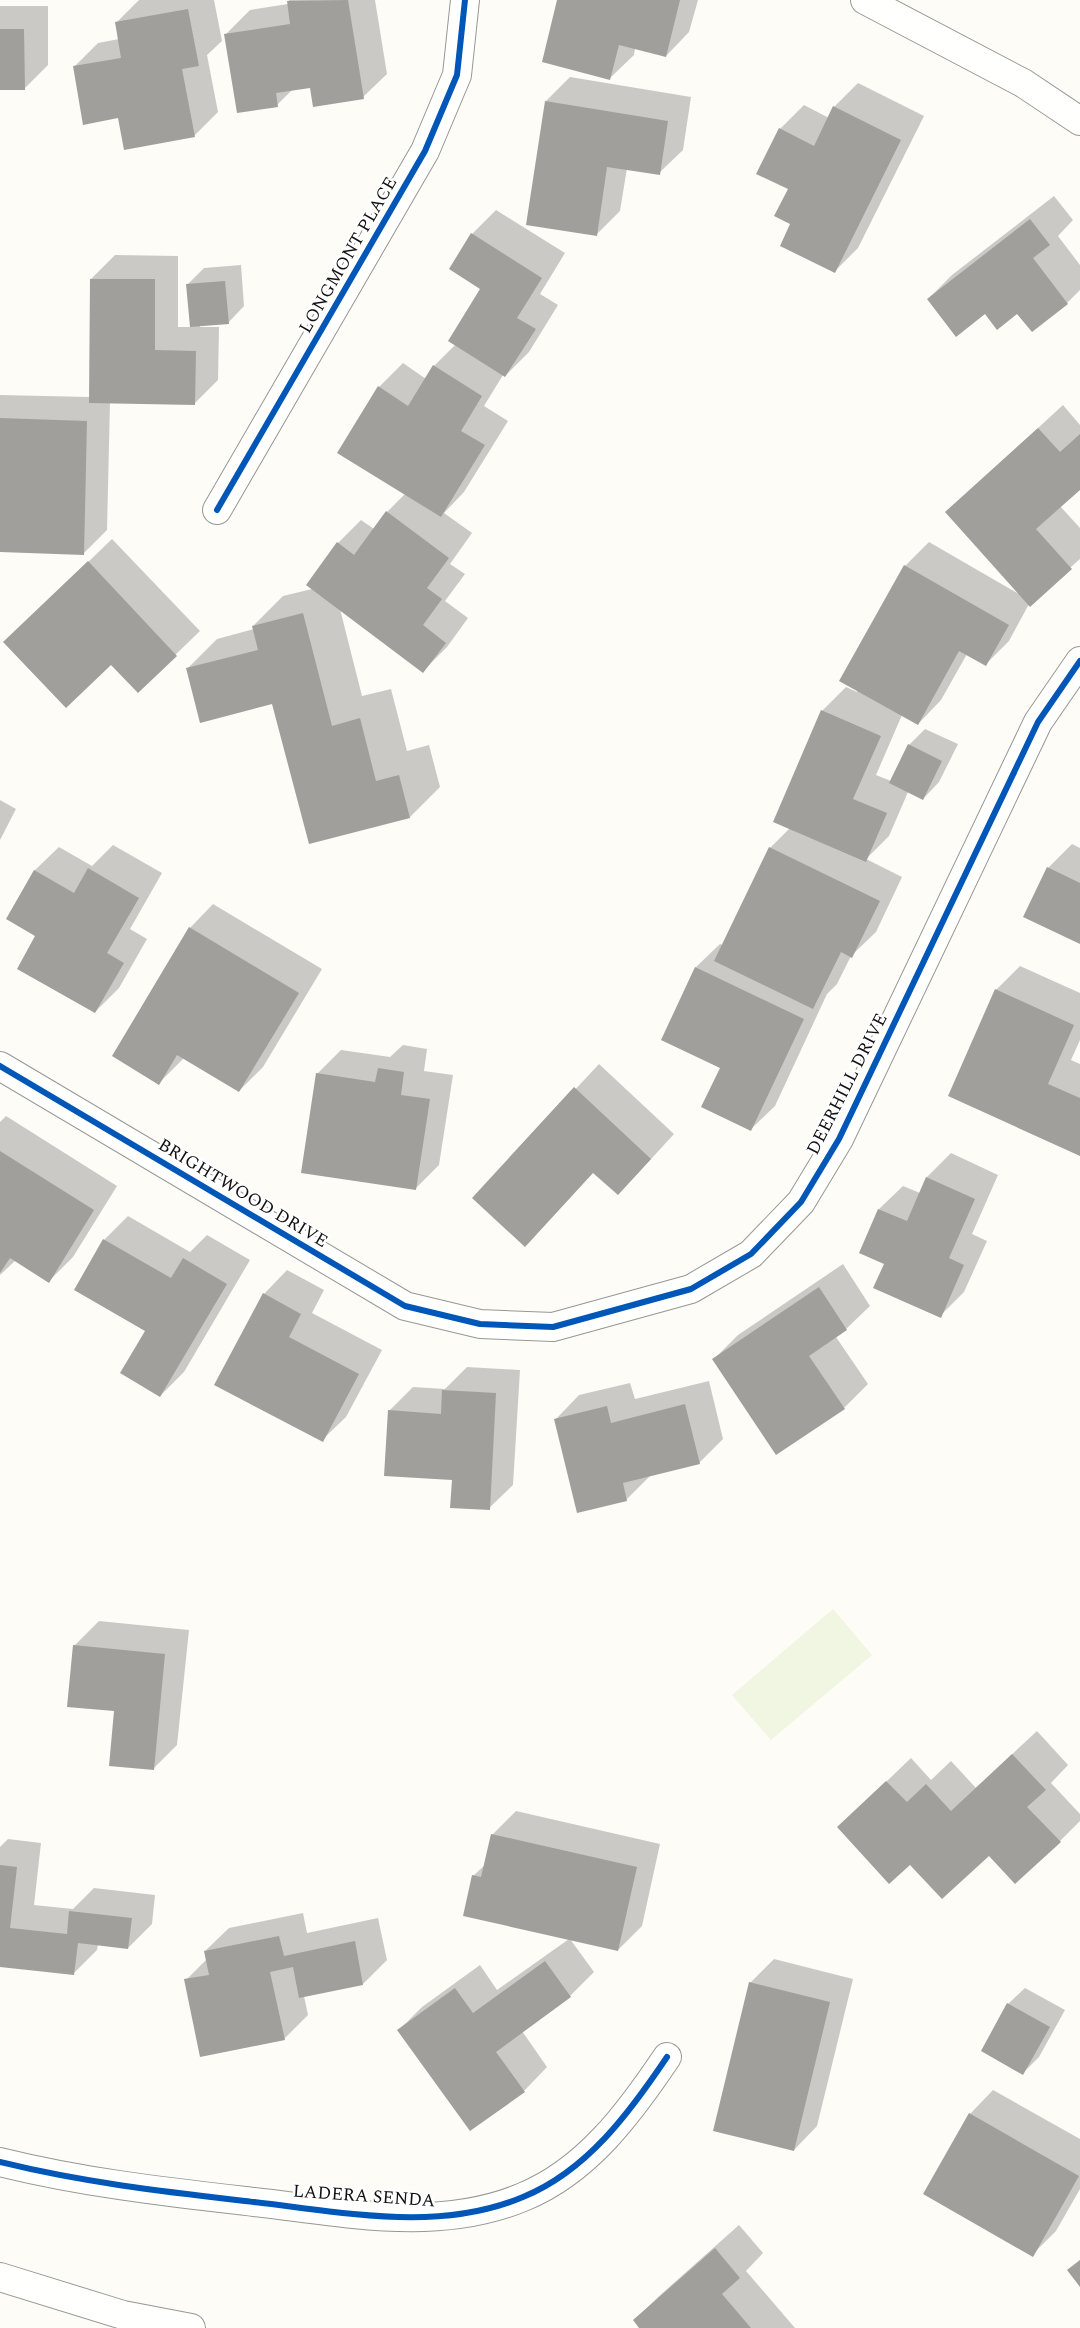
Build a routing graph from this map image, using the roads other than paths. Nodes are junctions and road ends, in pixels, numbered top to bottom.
1 (465, 0) edge
2 (865, 0) edge
3 (1080, 121) edge
4 (217, 510) dead end
5 (1080, 661) edge
6 (0, 1066) edge
7 (480, 1324) joint
8 (667, 2056) dead end
9 (0, 2162) edge
10 (0, 2277) edge
11 (191, 2328) edge

1 - 4 street, LONGMONT PLACE
2 - 3 street
5 - 7 street, DEERHILL DRIVE
6 - 7 street, BRIGHTWOOD DRIVE
8 - 9 street, LADERA SENDA
10 - 11 street

